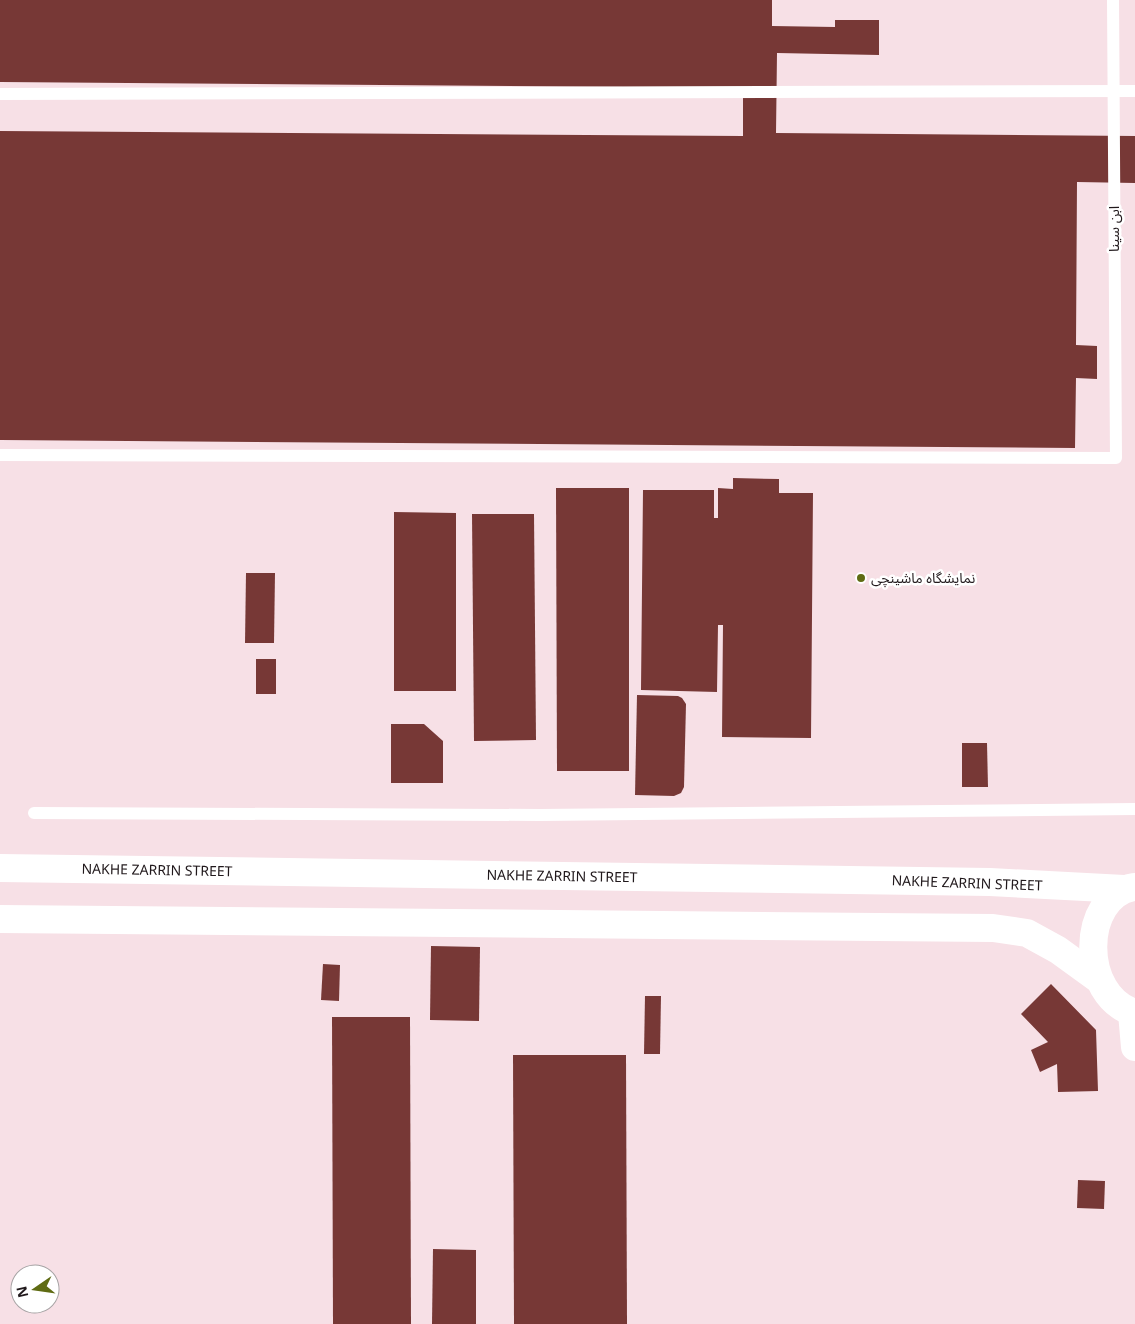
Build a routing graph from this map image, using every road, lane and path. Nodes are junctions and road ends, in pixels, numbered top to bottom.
1 (1113, 0) edge
2 (1113, 92) junction
3 (1135, 92) edge
4 (0, 94) edge
5 (0, 455) edge
6 (1135, 809) edge
7 (34, 813) dead end
8 (0, 868) edge
9 (1130, 888) edge
10 (0, 919) edge
11 (1098, 979) junction
12 (1134, 1013) edge
13 (1135, 1047) edge

1 - 2 lane, ابن سینا
2 - 3 lane
2 - 4 lane
2 - 5 lane, ابن سینا
6 - 7 lane
8 - 9 street, NAKHE ZARRIN STREET
9 - 11 street
10 - 11 street
11 - 12 street
12 - 13 street

